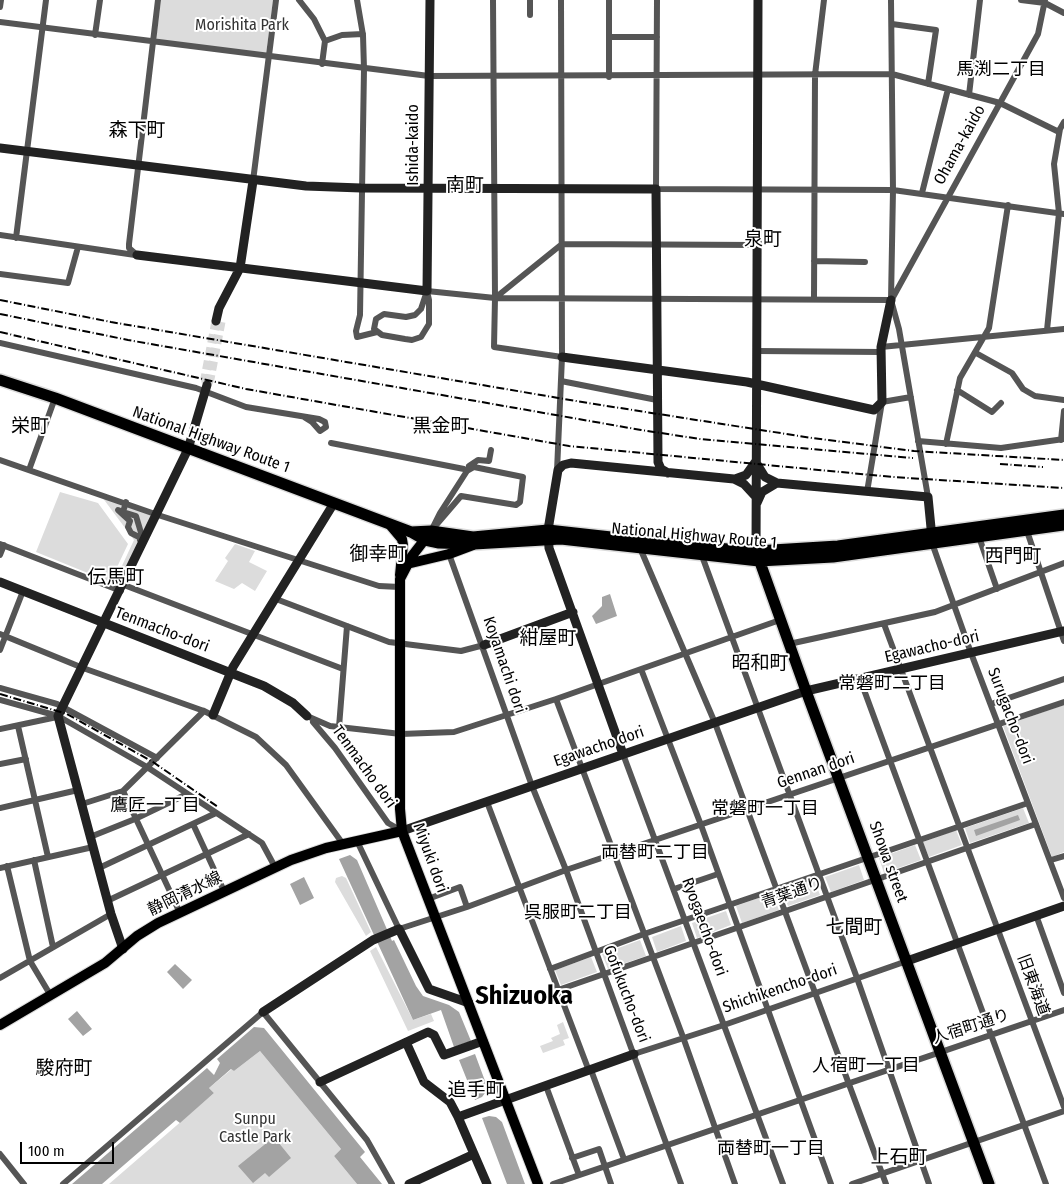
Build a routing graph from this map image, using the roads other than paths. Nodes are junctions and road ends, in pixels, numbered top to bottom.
1 (1, 0) edge
2 (46, 0) edge
3 (100, 0) edge
4 (158, 0) edge
5 (276, 0) edge
6 (299, 0) edge
7 (357, 0) edge
8 (430, 0) edge
9 (493, 0) edge
10 (530, 0) edge
11 (562, 0) edge
12 (609, 0) edge
13 (657, 0) edge
14 (758, 0) edge
15 (824, 0) edge
16 (891, 0) edge
17 (980, 0) edge
18 (1021, 0) edge
19 (1045, 1) edge
20 (0, 7) edge
21 (1064, 13) edge
22 (530, 15) dead end
23 (0, 22) edge
24 (892, 24) junction
25 (42, 27) junction
26 (363, 34) junction
27 (96, 35) junction
28 (609, 37) junction
29 (657, 37) junction
30 (325, 41) junction
31 (153, 42) junction
32 (269, 57) junction
33 (322, 64) junction
34 (364, 69) junction
35 (892, 74) junction
36 (758, 75) junction
37 (815, 75) junction
38 (429, 76) junction
39 (493, 76) junction
40 (561, 76) junction
41 (657, 76) junction
42 (609, 77) junction
43 (928, 84) junction
44 (948, 89) junction
45 (969, 95) junction
46 (1000, 103) junction
47 (1064, 122) edge
48 (1059, 132) junction
49 (0, 148) edge
50 (26, 152) junction
51 (137, 166) junction
52 (253, 181) junction
53 (361, 188) junction
54 (428, 189) junction
55 (656, 189) junction
56 (757, 189) junction
57 (815, 189) junction
58 (494, 190) junction
59 (562, 190) junction
60 (893, 190) junction
61 (922, 193) junction
62 (949, 197) junction
63 (1008, 205) junction
64 (1061, 213) edge
65 (0, 235) edge
66 (16, 238) junction
67 (562, 244) junction
68 (656, 244) junction
69 (757, 245) junction
70 (78, 246) junction
71 (137, 255) junction
72 (814, 261) junction
73 (865, 262) dead end
74 (240, 268) junction
75 (0, 274) edge
76 (360, 282) junction
77 (427, 290) junction
78 (495, 298) junction
79 (657, 298) junction
80 (757, 298) junction
81 (814, 298) junction
82 (562, 300) junction
83 (891, 300) junction
84 (219, 321) tunnel mouth
85 (1064, 329) edge
86 (1047, 330) junction
87 (377, 332) junction
88 (986, 336) junction
89 (0, 343) edge
90 (902, 346) junction
91 (881, 350) junction
92 (757, 351) junction
93 (976, 353) junction
94 (562, 357) junction
95 (656, 370) junction
96 (0, 380) edge
97 (562, 381) junction
98 (757, 386) junction
99 (206, 389) junction
100 (957, 390) junction
101 (911, 397) junction
102 (55, 398) junction
103 (657, 400) junction
104 (1064, 400) edge
105 (882, 402) junction
106 (1001, 404) dead end
107 (1064, 411) edge
108 (304, 417) dead end
109 (1062, 439) edge
110 (918, 441) junction
111 (331, 443) dead end
112 (946, 444) junction
113 (188, 450) junction
114 (491, 450) dead end
115 (0, 460) edge
116 (757, 460) junction
117 (658, 462) junction
118 (464, 469) junction
119 (28, 470) junction
120 (647, 471) junction
121 (557, 472) junction
122 (668, 473) junction
123 (734, 479) junction
124 (777, 483) junction
125 (867, 492) junction
126 (756, 497) junction
127 (928, 497) junction
128 (126, 502) junction
129 (334, 503) junction
130 (756, 508) junction
131 (123, 512) junction
132 (158, 515) junction
133 (1064, 515) edge
134 (437, 518) junction
135 (1064, 525) edge
136 (391, 526) junction
137 (140, 528) junction
138 (1027, 531) junction
139 (548, 534) junction
140 (428, 536) junction
141 (979, 537) junction
142 (141, 538) junction
143 (932, 538) junction
144 (474, 544) junction
145 (2, 545) edge
146 (640, 548) junction
147 (449, 554) junction
148 (0, 555) edge
149 (702, 556) junction
150 (758, 556) junction
151 (300, 560) junction
152 (1064, 563) edge
153 (407, 564) junction
154 (1041, 572) junction
155 (0, 582) edge
156 (400, 583) junction
157 (998, 588) junction
158 (121, 589) junction
159 (23, 591) junction
160 (276, 599) junction
161 (954, 605) junction
162 (573, 612) junction
163 (780, 620) junction
164 (104, 624) junction
165 (884, 624) junction
166 (347, 626) junction
167 (254, 634) junction
168 (1063, 635) edge
169 (3, 636) edge
170 (732, 639) junction
171 (401, 644) junction
172 (789, 644) junction
173 (484, 645) junction
174 (0, 650) edge
175 (971, 653) junction
176 (685, 654) junction
177 (82, 668) junction
178 (343, 669) junction
179 (641, 669) junction
180 (902, 669) junction
181 (230, 672) junction
182 (860, 679) junction
183 (1064, 679) edge
184 (598, 684) junction
185 (0, 688) edge
186 (806, 691) junction
187 (556, 699) junction
188 (0, 700) edge
189 (12, 702) junction
190 (1064, 702) edge
191 (0, 704) edge
192 (991, 704) junction
193 (759, 708) junction
194 (204, 711) junction
195 (60, 712) junction
196 (214, 715) junction
197 (508, 715) junction
198 (307, 716) junction
199 (715, 723) junction
200 (998, 723) junction
201 (18, 726) junction
202 (338, 727) junction
203 (0, 729) edge
204 (400, 734) junction
205 (668, 739) junction
206 (931, 747) junction
207 (623, 754) junction
208 (157, 758) junction
209 (26, 759) junction
210 (890, 760) junction
211 (0, 764) edge
212 (147, 767) junction
213 (582, 768) junction
214 (839, 778) junction
215 (532, 786) junction
216 (78, 790) junction
217 (123, 791) junction
218 (187, 794) junction
219 (790, 795) junction
220 (35, 800) junction
221 (487, 802) junction
222 (1028, 802) junction
223 (82, 804) junction
224 (0, 808) edge
225 (747, 809) junction
226 (216, 813) junction
227 (135, 819) junction
228 (193, 824) junction
229 (1036, 824) junction
230 (701, 825) junction
231 (960, 826) junction
232 (402, 831) junction
233 (249, 834) junction
234 (90, 837) junction
235 (655, 840) junction
236 (919, 840) junction
237 (357, 841) junction
238 (343, 844) junction
239 (148, 846) junction
240 (967, 846) junction
241 (93, 847) junction
242 (207, 854) junction
243 (614, 855) junction
244 (1064, 856) edge
245 (48, 857) junction
246 (869, 857) junction
247 (34, 860) junction
248 (1051, 860) junction
249 (927, 861) junction
250 (7, 866) junction
251 (275, 867) junction
252 (0, 868) edge
253 (99, 868) junction
254 (566, 870) junction
255 (718, 874) junction
256 (162, 875) junction
257 (818, 875) junction
258 (877, 879) junction
259 (520, 888) junction
260 (674, 889) junction
261 (777, 889) junction
262 (224, 891) junction
263 (826, 896) junction
264 (1064, 898) edge
265 (428, 899) junction
266 (107, 900) junction
267 (729, 906) junction
268 (1064, 906) edge
269 (467, 907) junction
270 (784, 911) junction
271 (180, 913) junction
272 (111, 914) junction
273 (1036, 915) junction
274 (436, 917) junction
275 (685, 920) junction
276 (737, 926) junction
277 (997, 929) junction
278 (395, 931) junction
279 (644, 934) junction
280 (693, 942) junction
281 (957, 943) junction
282 (53, 947) junction
283 (123, 949) junction
284 (595, 951) junction
285 (653, 956) junction
286 (30, 961) junction
287 (907, 961) junction
288 (550, 969) junction
289 (603, 974) junction
290 (0, 978) edge
291 (857, 978) junction
292 (558, 990) junction
293 (1064, 992) edge
294 (815, 993) junction
295 (51, 996) junction
296 (469, 1003) junction
297 (768, 1010) junction
298 (1064, 1010) edge
299 (263, 1012) junction
300 (1031, 1022) junction
301 (0, 1025) edge
302 (724, 1025) junction
303 (991, 1035) junction
304 (683, 1037) junction
305 (483, 1041) junction
306 (406, 1042) junction
307 (940, 1052) junction
308 (634, 1054) junction
309 (888, 1069) junction
310 (590, 1070) junction
311 (320, 1082) junction
312 (849, 1083) junction
313 (546, 1086) junction
314 (800, 1100) junction
315 (506, 1101) junction
316 (1064, 1107) edge
317 (1064, 1111) edge
318 (757, 1114) junction
319 (458, 1117) junction
320 (1024, 1125) junction
321 (716, 1128) junction
322 (974, 1142) junction
323 (667, 1144) junction
324 (0, 1154) edge
325 (474, 1154) junction
326 (572, 1158) junction
327 (624, 1160) junction
328 (921, 1160) junction
329 (605, 1166) junction
330 (882, 1173) junction
331 (579, 1175) junction
332 (24, 1184) edge
333 (63, 1184) edge
334 (392, 1184) edge
335 (409, 1184) edge
336 (487, 1184) edge
337 (538, 1184) edge
338 (553, 1184) edge
339 (611, 1184) edge
340 (681, 1184) edge
341 (735, 1184) edge
342 (783, 1184) edge
343 (831, 1184) edge
344 (852, 1184) edge
345 (886, 1184) edge
346 (929, 1184) edge
347 (990, 1184) edge
348 (1046, 1184) edge

1 - 20 street
2 - 25 street
3 - 27 street
4 - 31 street
5 - 32 street
6 - 30 street
7 - 26 street
8 - 38 street, Ishida-kaido
9 - 39 street
10 - 22 street
11 - 40 street
12 - 28 street
13 - 29 street
14 - 36 street
15 - 37 street
16 - 24 street, Ohama-kaido
17 - 45 street
18 - 19 street
19 - 21 street
19 - 46 street, Ohama-kaido
23 - 25 street
24 - 35 street, Ohama-kaido
24 - 43 street
25 - 27 street
25 - 50 street
26 - 30 street
26 - 34 street
27 - 31 street
28 - 29 street
28 - 42 street
29 - 41 street
30 - 33 street
31 - 32 street
31 - 51 street
32 - 33 street
32 - 52 street
33 - 34 street
34 - 38 street
34 - 53 street
35 - 37 street
35 - 43 street
35 - 60 street, Ohama-kaido
36 - 37 street
36 - 41 street
36 - 56 street
37 - 57 street
38 - 39 street
38 - 54 street, Ishida-kaido
39 - 40 street
39 - 58 street
40 - 42 street
40 - 59 street
41 - 42 street
41 - 55 street
43 - 44 street
44 - 45 street
44 - 61 street
45 - 46 street
46 - 48 street
46 - 62 street, Ohama-kaido
47 - 48 street
48 - 64 street
49 - 50 street
50 - 51 street
50 - 66 street
51 - 52 street
51 - 71 street
52 - 53 street
52 - 74 street
53 - 54 street
53 - 76 street
54 - 58 street
54 - 77 street, Ishida-kaido
55 - 56 street
55 - 59 street
55 - 68 street
56 - 57 street
56 - 69 street
57 - 60 street
57 - 72 street
58 - 59 street
58 - 78 street
59 - 67 street
60 - 61 street
60 - 83 street, Ohama-kaido
61 - 62 street
62 - 63 street
62 - 83 street, Ohama-kaido
63 - 64 street
63 - 88 street
64 - 86 street
65 - 66 street
66 - 70 street
67 - 68 street
67 - 78 street
67 - 82 street
68 - 69 street
68 - 79 street
69 - 80 street
70 - 71 street
70 - 75 street
71 - 74 street
72 - 73 street
72 - 81 street
74 - 76 street
74 - 84 street
76 - 77 street
76 - 87 street
77 - 78 street
77 - 87 street
77 - 87 street
78 - 82 street
78 - 94 street
79 - 80 street
79 - 82 street
79 - 95 street
80 - 81 street
80 - 92 street
81 - 83 street
82 - 94 street
83 - 90 street
83 - 91 street, Ohama-kaido
85 - 86 street
86 - 88 street
88 - 90 street
88 - 93 street
89 - 99 street
90 - 91 street
90 - 101 street
91 - 92 street
91 - 105 street, Ohama-kaido
92 - 98 street
93 - 100 street
93 - 104 street
94 - 95 street
94 - 97 street
95 - 98 street
95 - 103 street
96 - 102 highway, National Highway Route 1
97 - 103 street
97 - 121 street
98 - 105 street
98 - 116 street
99 - 108 street
99 - 113 street
100 - 106 street
100 - 112 street
101 - 105 street
101 - 110 street
102 - 113 highway, National Highway Route 1
102 - 119 street
103 - 117 street
105 - 125 street
107 - 109 street
109 - 112 street
110 - 112 street
110 - 127 street
111 - 118 street
113 - 129 highway, National Highway Route 1
113 - 132 street
114 - 118 street
115 - 119 street
116 - 123 street
116 - 124 street
116 - 126 street
117 - 120 street
117 - 122 street
118 - 134 street
119 - 128 street
120 - 121 street
120 - 122 street
121 - 139 street
122 - 123 street
123 - 126 street
124 - 125 street
124 - 130 street
125 - 127 street
126 - 130 street
127 - 143 street
128 - 131 street
128 - 132 street
129 - 136 highway, National Highway Route 1
129 - 151 street
130 - 150 street
131 - 137 street
131 - 142 street
132 - 137 street
132 - 151 street
132 - 158 street
133 - 143 highway, National Highway Route 1
134 - 134 street
134 - 140 street
135 - 138 highway, National Highway Route 1
136 - 140 highway, National Highway Route 1
136 - 156 main road
137 - 142 street
138 - 141 highway, National Highway Route 1
138 - 154 street
139 - 140 highway, National Highway Route 1
139 - 144 highway, National Highway Route 1
139 - 146 highway, National Highway Route 1
139 - 150 highway, National Highway Route 1
139 - 162 street, Ryogaecho-dori
140 - 144 highway, National Highway Route 1
140 - 153 main road, Miyuki dori
141 - 143 highway, National Highway Route 1
141 - 157 street
142 - 158 street
143 - 150 highway, National Highway Route 1
143 - 161 street, Surugacho-dori
144 - 147 main road
145 - 148 street
145 - 158 street
146 - 149 highway, National Highway Route 1
146 - 176 street
147 - 153 main road
147 - 173 street, Koyamachi dori
149 - 150 highway, National Highway Route 1
149 - 170 street
150 - 163 highway, Showa street
151 - 156 street
151 - 160 street
152 - 154 street
153 - 156 main road, Miyuki dori
154 - 157 street
154 - 168 street
155 - 159 street, Tenmacho-dori
156 - 171 main road, Miyuki dori
157 - 161 street
158 - 164 street
158 - 167 street
159 - 164 street, Tenmacho-dori
159 - 169 street
160 - 166 street
160 - 167 street
161 - 165 street
161 - 175 street, Surugacho-dori
162 - 173 street
162 - 184 street, Ryogaecho-dori
163 - 170 street
163 - 172 highway, Showa street
164 - 177 street
164 - 181 street, Tenmacho-dori
165 - 172 street
165 - 180 street, 旧東海道
166 - 171 street
166 - 178 street
167 - 178 street
167 - 181 street
168 - 175 street, Egawacho-dori
169 - 174 street
169 - 177 street
170 - 176 street
170 - 193 street
171 - 173 street
171 - 204 main road, Miyuki dori
172 - 186 highway, Showa street
173 - 197 street, Koyamachi dori
175 - 180 street, Egawacho-dori
175 - 192 street, Surugacho-dori
176 - 179 street
176 - 199 street
177 - 194 street
177 - 195 street
178 - 202 street
179 - 184 street
179 - 205 street
180 - 182 street, Egawacho-dori
180 - 206 street, 旧東海道
181 - 196 street
181 - 198 street, Tenmacho-dori
182 - 186 street, Egawacho-dori
182 - 210 street
183 - 192 street
184 - 187 street
184 - 207 street, Ryogaecho-dori
185 - 195 street
186 - 193 street, Egawacho dori
186 - 214 highway, Showa street
187 - 197 street
187 - 213 street
188 - 189 street
189 - 191 street
189 - 195 street
190 - 200 street, Gennan dori
192 - 200 street, Surugacho-dori
193 - 199 street, Egawacho dori
193 - 219 street
194 - 196 street
194 - 208 street
195 - 201 street
195 - 208 street
195 - 212 street
195 - 216 street
196 - 238 street
197 - 204 street
197 - 215 street, Koyamachi dori
198 - 202 street
198 - 232 street, Tenmacho dori
199 - 205 street, Egawacho dori
199 - 225 street
200 - 206 street, Gennan dori
200 - 222 street, Surugacho-dori
201 - 203 street
201 - 209 street
202 - 204 street
204 - 232 main road, Miyuki dori
205 - 207 street, Egawacho dori
205 - 230 street
206 - 210 street, Gennan dori
206 - 231 street, 旧東海道
207 - 213 street, Egawacho dori
207 - 235 street, Ryogaecho-dori
208 - 212 street
209 - 211 street
209 - 220 street
210 - 214 street, Gennan dori
210 - 236 street
212 - 217 street
212 - 218 street
213 - 215 street, Egawacho dori
213 - 243 street
214 - 219 street, Gennan dori
214 - 246 highway, Showa street
215 - 221 street, Egawacho dori
215 - 254 street, Gofukucho-dori
216 - 220 street
216 - 223 street
217 - 223 street
217 - 227 street
218 - 226 street
218 - 227 street
219 - 225 street, Gennan dori
219 - 257 street
220 - 224 street
220 - 245 street
221 - 232 street, Egawacho dori
221 - 259 street
222 - 229 street, Surugacho-dori
222 - 231 street, 青葉通り
223 - 234 street
225 - 230 street, Gennan dori
225 - 261 street
226 - 228 street
226 - 233 street
227 - 234 street
227 - 239 street
228 - 239 street
228 - 242 street
229 - 240 street, 青葉通り
229 - 248 street, Surugacho-dori
230 - 235 street, Gennan dori
230 - 255 street
231 - 236 street, 青葉通り
231 - 240 street, 旧東海道
232 - 237 main road, 静岡清水線
232 - 265 main road, Miyuki dori
233 - 242 street
233 - 251 street
234 - 241 street
235 - 243 street, Gennan dori
235 - 260 street, Ryogaecho-dori
236 - 246 street, 青葉通り
236 - 249 street
237 - 238 main road, 静岡清水線
237 - 278 street
238 - 251 main road, 静岡清水線
239 - 253 street
239 - 256 street
240 - 249 street, 青葉通り
240 - 277 street, 旧東海道
241 - 245 street
241 - 253 street
242 - 256 street
242 - 262 street
243 - 254 street, Gennan dori
243 - 279 street
244 - 248 street
245 - 247 street
246 - 257 street, 青葉通り
246 - 258 highway, Showa street
247 - 250 street
247 - 282 street
248 - 264 street, Surugacho-dori
249 - 258 street, 青葉通り
249 - 281 street
250 - 252 street
250 - 286 street
251 - 262 main road, 静岡清水線
253 - 266 street
254 - 259 street, Gennan dori
254 - 284 street, Gofukucho-dori
255 - 260 street
255 - 267 street
256 - 266 street
256 - 271 street
257 - 261 street, 青葉通り
257 - 263 street
258 - 263 street, 青葉通り
258 - 287 highway, Showa street
259 - 269 street, Gennan dori
259 - 288 street
260 - 275 street, Ryogaecho-dori
261 - 267 street, 青葉通り
261 - 270 street
262 - 271 main road, 静岡清水線
263 - 270 street, 青葉通り
263 - 291 street
265 - 269 street
265 - 274 main road, Miyuki dori
266 - 272 street
267 - 275 street, 青葉通り
267 - 276 street
268 - 273 street, Shichikencho-dori
269 - 274 street, Gennan dori
270 - 276 street, 青葉通り
270 - 294 street
271 - 283 main road, 静岡清水線
272 - 282 street
272 - 283 street
273 - 277 street, Shichikencho-dori
273 - 293 street
274 - 278 street, Gennan dori
274 - 296 main road, Miyuki dori
275 - 279 street, 青葉通り
275 - 280 street, Ryogaecho-dori
276 - 280 street, 青葉通り
276 - 297 street
277 - 281 street, Shichikencho-dori
277 - 300 street, 旧東海道
278 - 296 street
278 - 299 street
279 - 284 street, 青葉通り
279 - 285 street
280 - 285 street, 青葉通り
280 - 302 street, Ryogaecho-dori
281 - 287 street, Shichikencho-dori
281 - 303 street
282 - 286 street
283 - 295 main road, 静岡清水線
284 - 288 street, 青葉通り
284 - 289 street, Gofukucho-dori
285 - 289 street, 青葉通り
285 - 304 street
286 - 290 street
286 - 295 street
287 - 291 street, Shichikencho-dori
287 - 307 highway, Showa street
288 - 292 street
289 - 292 street, 青葉通り
289 - 308 street, Gofukucho-dori
291 - 294 street, Shichikencho-dori
291 - 309 street
292 - 310 street
294 - 297 street, Shichikencho-dori
294 - 312 street
295 - 301 main road, 静岡清水線
296 - 305 main road, Miyuki dori
297 - 302 street, Shichikencho-dori
297 - 314 street
298 - 300 street, 人宿町通り
299 - 311 street
299 - 333 street
300 - 303 street, 人宿町通り
300 - 316 street, 旧東海道
302 - 304 street, Shichikencho-dori
302 - 318 street, Ryogaecho-dori
303 - 307 street, 人宿町通り
303 - 320 street
304 - 308 street, Shichikencho-dori
304 - 321 street
305 - 306 street
305 - 315 main road, Miyuki dori
306 - 311 street
306 - 319 street
307 - 309 street, 人宿町通り
307 - 322 highway, Showa street
308 - 310 street, Shichikencho-dori
308 - 323 street, Gofukucho-dori
309 - 312 street, 人宿町通り
309 - 328 street
310 - 313 street, Shichikencho-dori
310 - 327 street
311 - 334 street
312 - 314 street, 人宿町通り
312 - 330 street
313 - 315 street, Shichikencho-dori
313 - 326 street
314 - 318 street, 人宿町通り
314 - 343 street
315 - 319 street, Shichikencho-dori
315 - 337 main road, Miyuki dori
317 - 320 street
318 - 321 street, 人宿町通り
318 - 342 street, Ryogaecho-dori
319 - 325 street
320 - 322 street
320 - 348 street
321 - 323 street, 人宿町通り
321 - 341 street
322 - 328 street
322 - 347 highway, Showa street
323 - 327 street, 人宿町通り
323 - 340 street, Gofukucho-dori
324 - 332 street
325 - 335 street
325 - 336 street
326 - 329 street
326 - 331 street
327 - 329 street, 人宿町通り
328 - 330 street
328 - 346 street
329 - 331 street, 人宿町通り
329 - 339 street
330 - 344 street
330 - 345 street
331 - 338 street, 人宿町通り

